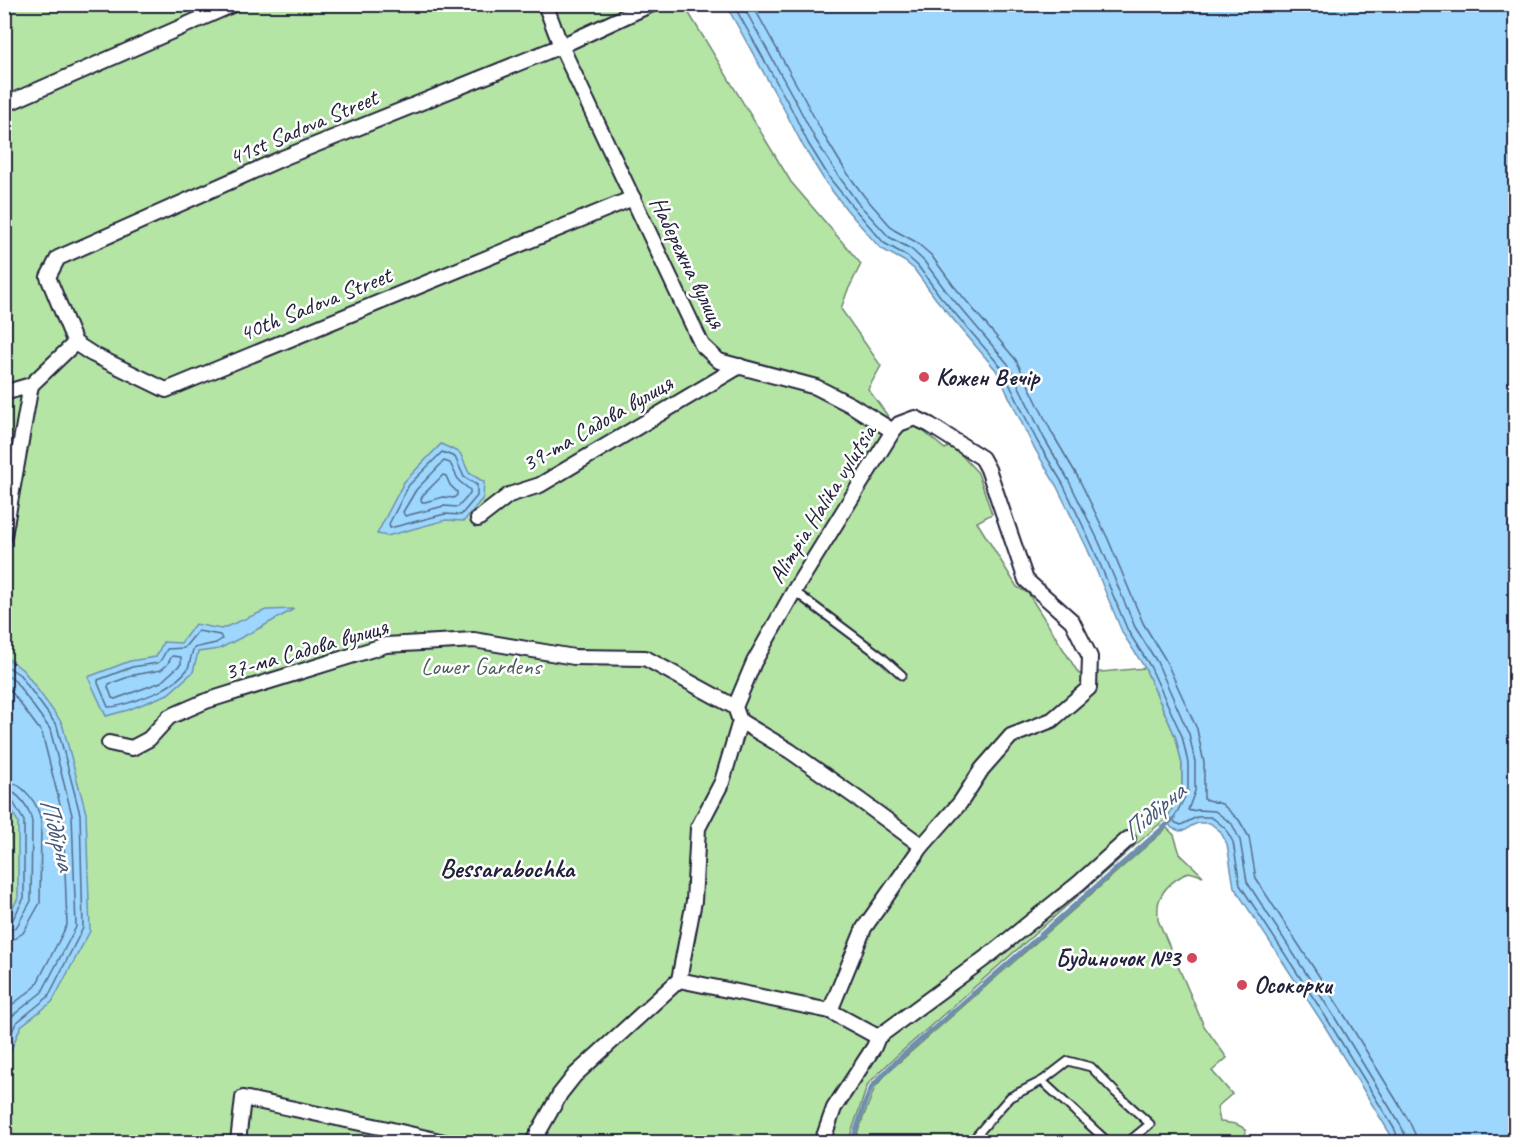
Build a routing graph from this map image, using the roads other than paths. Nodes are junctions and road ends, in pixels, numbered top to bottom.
1 (234, 4) edge
2 (545, 4) edge
3 (652, 4) edge
4 (561, 46) junction
5 (4, 105) edge
6 (633, 198) junction
7 (75, 343) junction
8 (740, 366) junction
9 (31, 385) junction
10 (4, 393) edge
11 (894, 431) junction
12 (478, 519) dead end
13 (4, 536) edge
14 (794, 591) junction
15 (902, 675) dead end
16 (735, 707) junction
17 (740, 721) junction
18 (109, 743) dead end
19 (1128, 839) dead end
20 (922, 846) junction
21 (680, 980) junction
22 (830, 1011) junction
23 (878, 1036) junction
24 (1041, 1082) junction
25 (238, 1143) edge
26 (444, 1143) edge
27 (533, 1143) edge
28 (822, 1143) edge
29 (971, 1143) edge
30 (1108, 1143) edge
31 (1128, 1143) edge

1 - 5 street
2 - 4 street, Набережна вулиця
3 - 4 street, 41st Sadova Street
4 - 6 street, Набережна вулиця
4 - 7 street, 41st Sadova Street
6 - 7 street, 40th Sadova Street
6 - 8 street, Набережна вулиця
7 - 9 street
8 - 11 street, Набережна вулиця
8 - 12 street, 39-та Садова вулиця
9 - 10 street
9 - 13 street
11 - 14 street, Alimpia Halika vylutsia
11 - 20 street, Alimpia Halika vylutsia
14 - 15 lane
14 - 16 street, Alimpia Halika vylutsia
16 - 17 street
16 - 18 street, 37-ма Садова вулиця
17 - 20 street
17 - 21 street
19 - 23 street
20 - 22 street, Alimpia Halika vylutsia
21 - 22 street
21 - 27 street
22 - 23 street
23 - 28 street
24 - 29 lane
24 - 30 lane
24 - 31 lane
25 - 26 street

